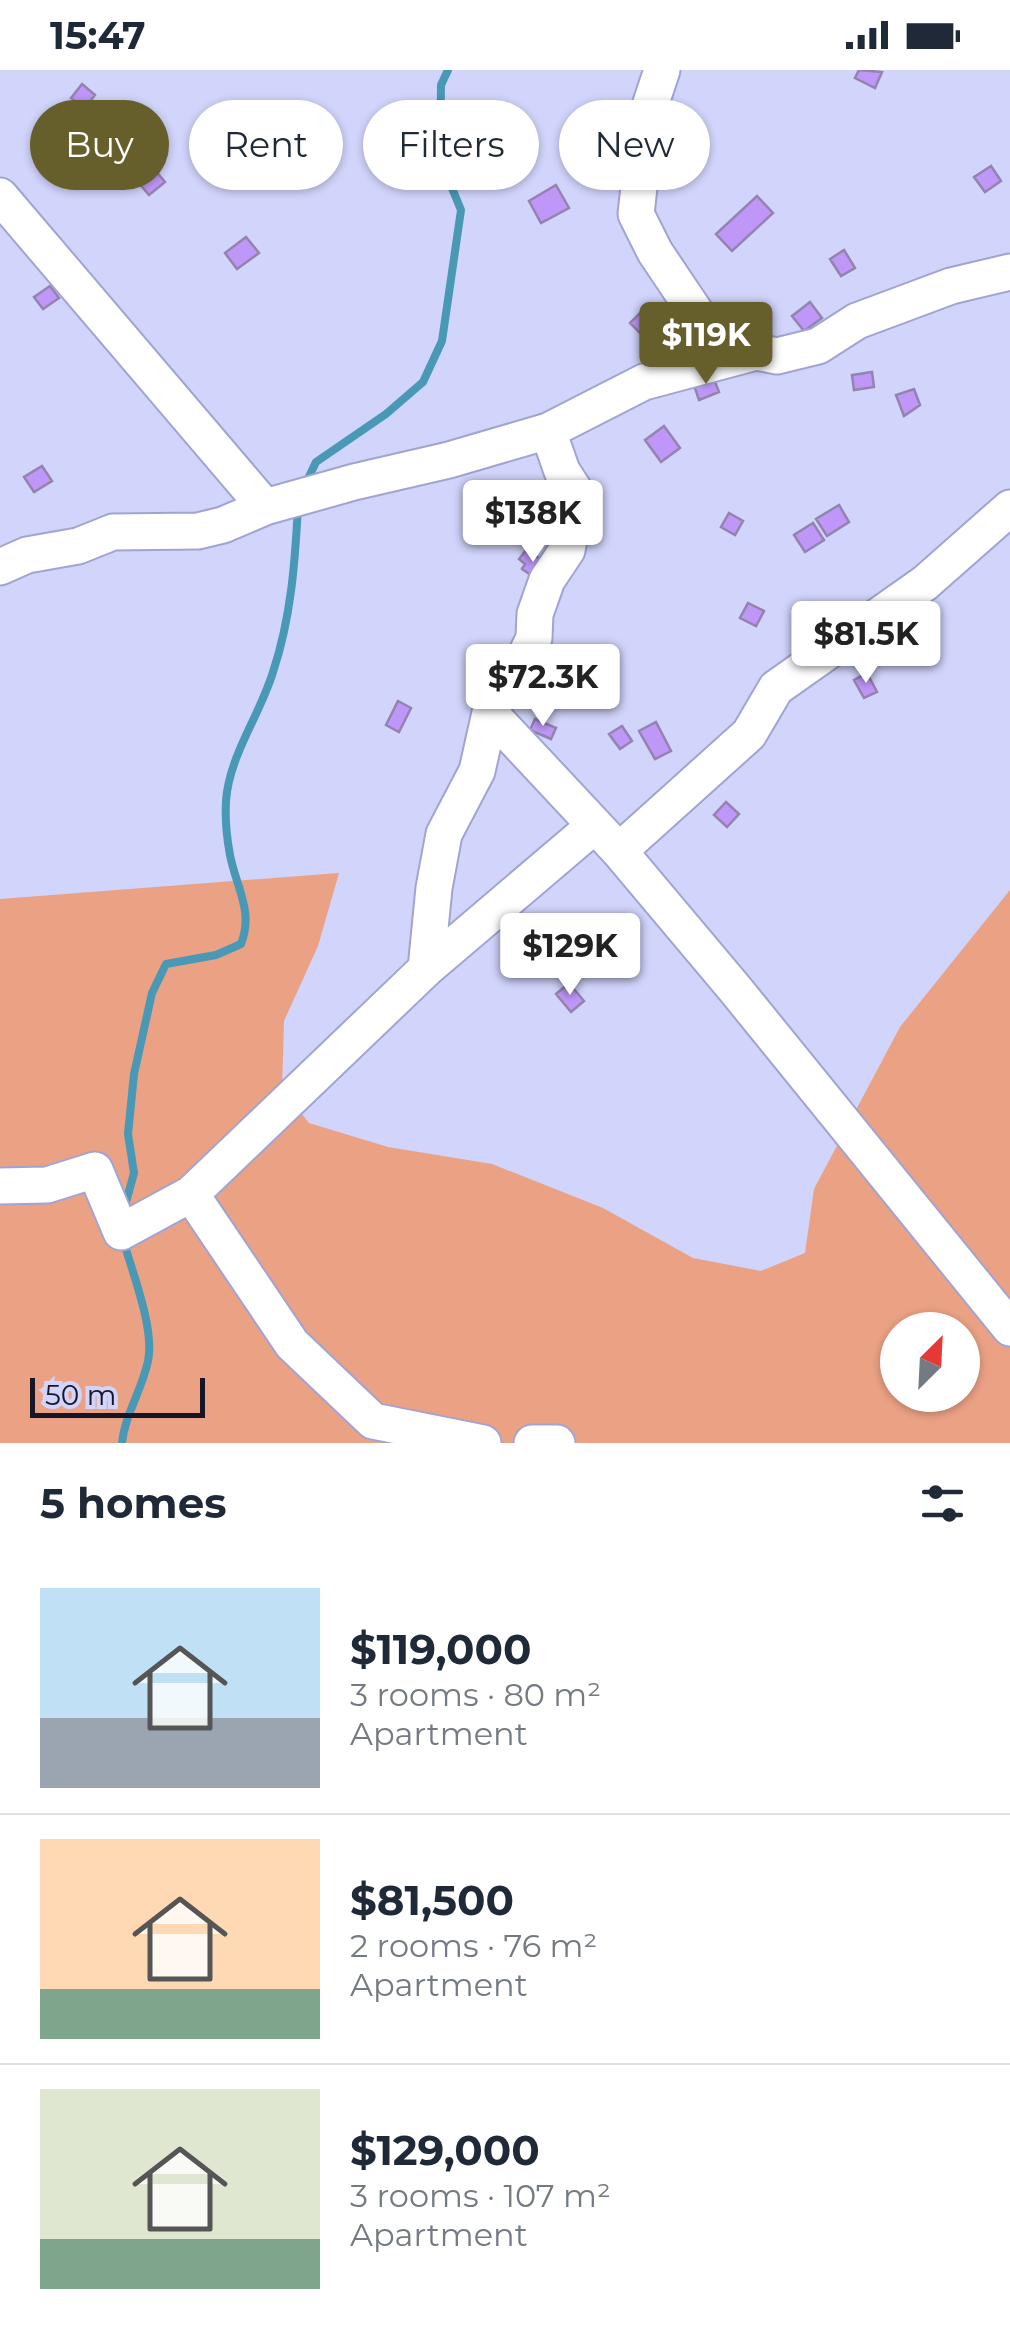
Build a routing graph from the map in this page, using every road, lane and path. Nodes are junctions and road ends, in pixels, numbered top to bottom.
1 (662, 70) edge
2 (0, 196) edge
3 (1010, 272) edge
4 (722, 361) junction
5 (548, 431) junction
6 (264, 507) junction
7 (1010, 508) edge
8 (0, 567) edge
9 (490, 713) junction
10 (606, 839) junction
11 (426, 968) junction
12 (0, 1186) edge
13 (190, 1194) junction
14 (1009, 1323) edge
15 (484, 1443) edge
16 (532, 1443) edge
17 (557, 1443) edge

1 - 4 street
2 - 6 street
3 - 4 street
4 - 5 street
5 - 6 street
5 - 9 street
6 - 8 street
7 - 10 street
9 - 10 street
9 - 11 street
10 - 11 street
10 - 14 street
11 - 13 street
12 - 13 street
13 - 15 street
16 - 17 street

